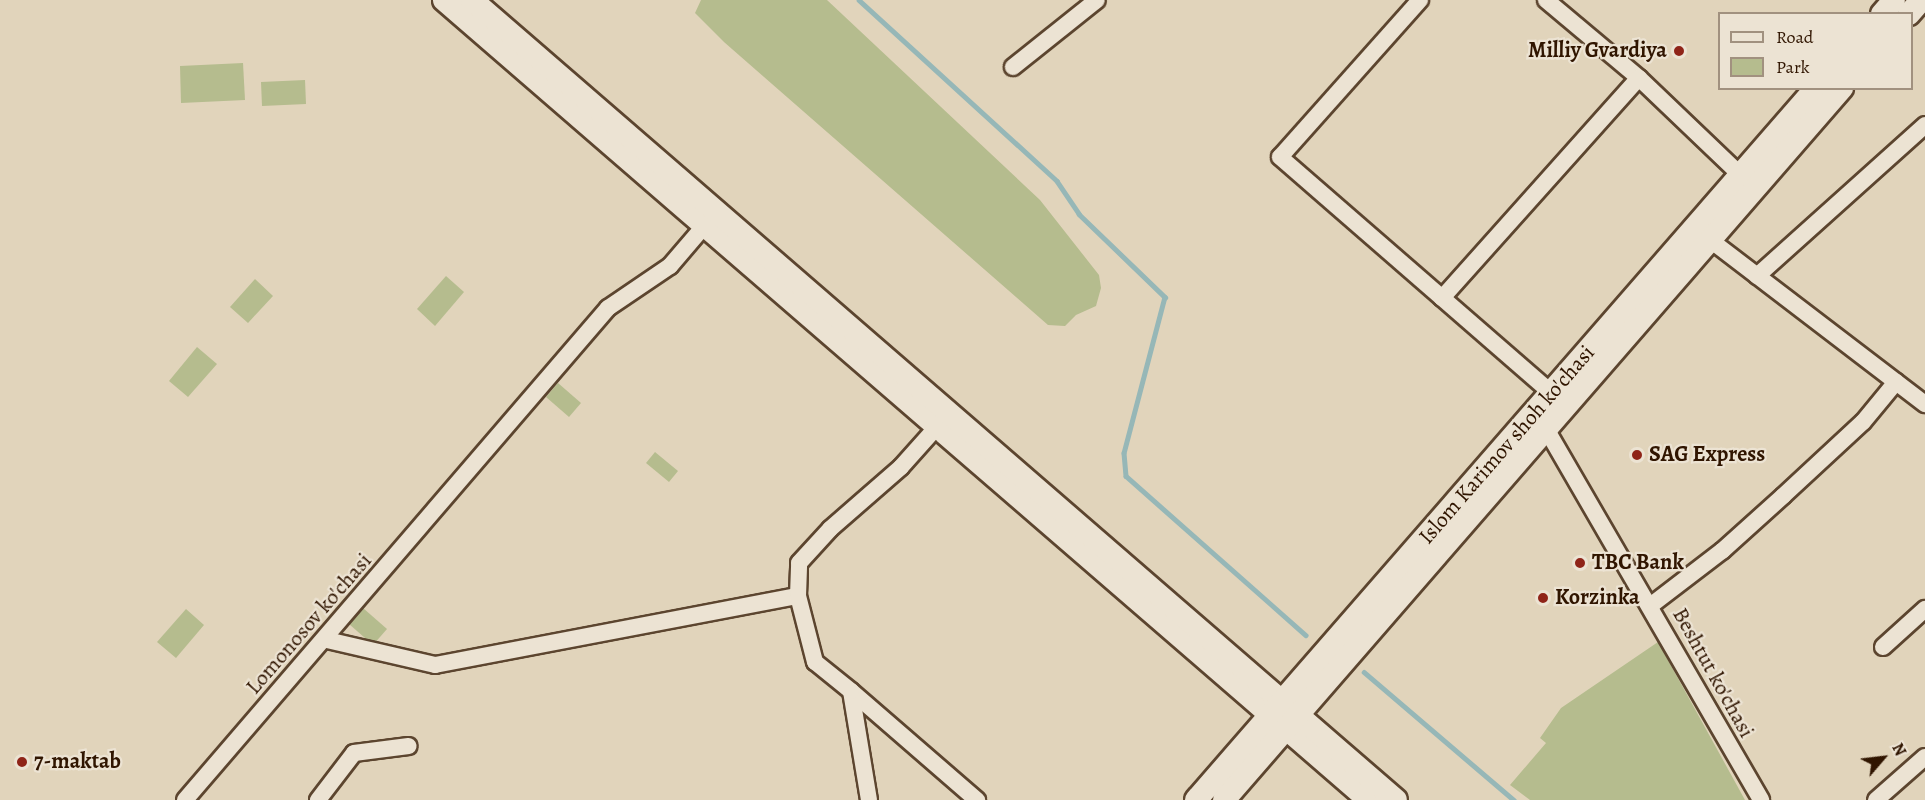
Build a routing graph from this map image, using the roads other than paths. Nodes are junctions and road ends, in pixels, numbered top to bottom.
1 (444, 0) edge
2 (472, 0) edge
3 (1097, 0) edge
4 (1420, 0) edge
5 (1546, 0) edge
6 (1894, 0) edge
7 (1921, 0) edge
8 (1884, 12) edge
9 (1911, 12) edge
10 (1013, 67) dead end
11 (1639, 78) junction
12 (1814, 90) edge
13 (1840, 90) edge
14 (1925, 125) edge
15 (1746, 180) junction
16 (711, 219) junction
17 (1709, 239) junction
18 (1757, 276) junction
19 (1442, 298) junction
20 (1896, 382) junction
21 (1558, 398) junction
22 (1925, 404) edge
23 (944, 420) junction
24 (1545, 427) junction
25 (798, 597) junction
26 (1650, 606) junction
27 (1925, 609) edge
28 (327, 640) junction
29 (1883, 647) dead end
30 (851, 691) junction
31 (1285, 714) junction
32 (409, 746) dead end
33 (1925, 757) edge
34 (185, 800) edge
35 (318, 800) edge
36 (869, 800) edge
37 (977, 800) edge
38 (1196, 800) edge
39 (1224, 800) edge
40 (1369, 800) edge
41 (1396, 800) edge
42 (1761, 800) edge
43 (1876, 800) edge

1 - 16 main road
2 - 16 main road
3 - 10 street
4 - 19 street
5 - 11 street
6 - 8 main road
7 - 9 main road
11 - 15 street
11 - 19 street
12 - 15 main road, Islom Karimov shoh ko'chasi
13 - 15 main road, Islom Karimov shoh ko'chasi
14 - 18 street
15 - 17 main road, Islom Karimov shoh ko'chasi
15 - 21 main road, Islom Karimov shoh ko'chasi
16 - 23 main road
16 - 28 street, Lomonosov ko'chasi
17 - 18 street
17 - 21 main road, Islom Karimov shoh ko'chasi
18 - 20 street
19 - 21 street
20 - 22 street
20 - 26 street, Beshtut ko'chasi
21 - 24 main road, Islom Karimov shoh ko'chasi
21 - 31 main road, Islom Karimov shoh ko'chasi
23 - 25 street
23 - 31 main road
24 - 26 street
24 - 31 main road, Islom Karimov shoh ko'chasi
25 - 28 street
25 - 30 street
26 - 42 street, Beshtut ko'chasi
27 - 29 street
28 - 34 street, Lomonosov ko'chasi
30 - 36 street
30 - 37 street
31 - 38 main road, Islom Karimov shoh ko'chasi
31 - 39 main road, Islom Karimov shoh ko'chasi
31 - 40 main road
31 - 41 main road
32 - 35 street
33 - 43 street

